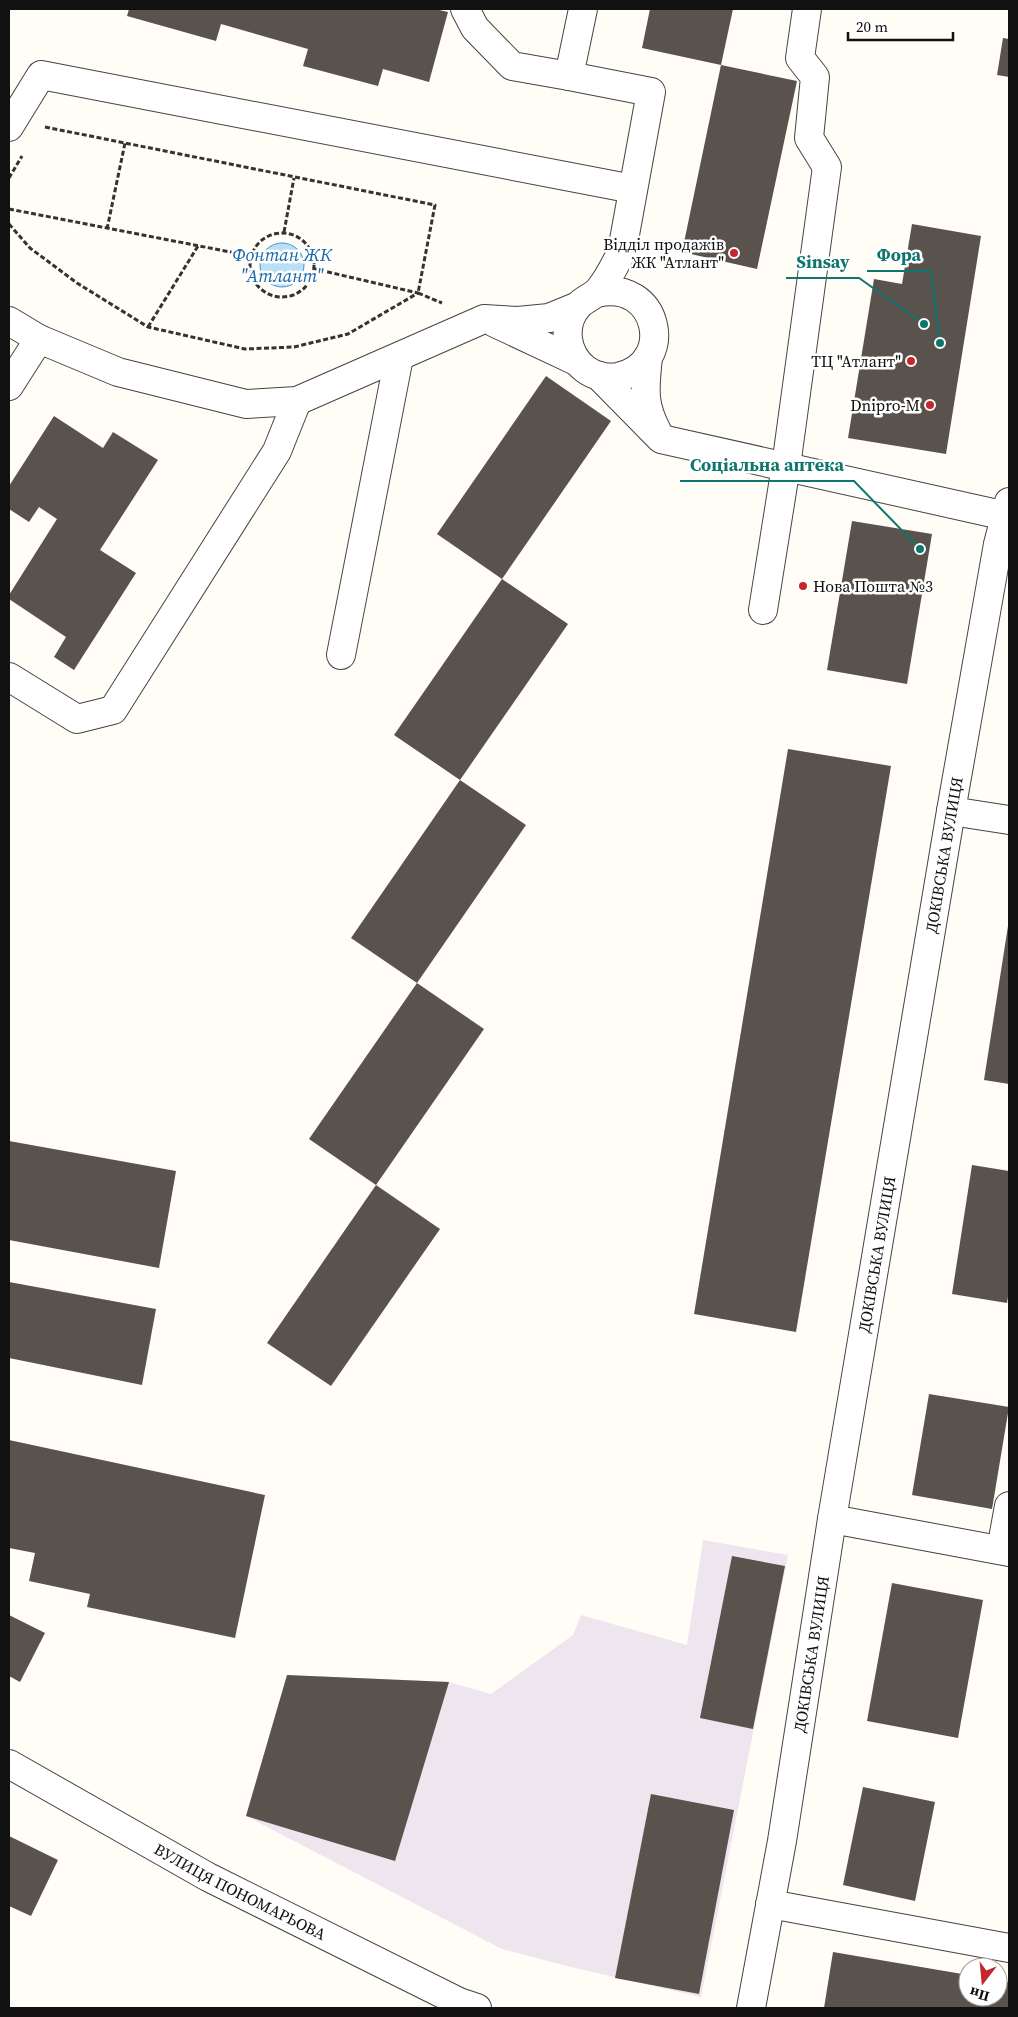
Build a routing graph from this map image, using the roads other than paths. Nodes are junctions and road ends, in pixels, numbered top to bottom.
1 (464, 9) edge
2 (583, 9) edge
3 (807, 9) edge
4 (569, 76) junction
5 (9, 127) edge
6 (633, 189) junction
7 (622, 251) junction
8 (587, 300) junction
9 (644, 305) junction
10 (484, 319) junction
11 (9, 321) edge
12 (39, 338) junction
13 (399, 357) junction
14 (648, 357) junction
15 (576, 361) junction
16 (600, 376) junction
17 (9, 386) edge
18 (297, 401) junction
19 (661, 439) junction
20 (786, 466) junction
21 (1008, 509) edge
22 (763, 610) dead end
23 (341, 654) dead end
24 (9, 677) edge
25 (951, 811) junction
26 (1009, 820) edge
27 (1009, 1506) edge
28 (832, 1519) junction
29 (1005, 1551) edge
30 (9, 1764) edge
31 (770, 1904) junction
32 (1009, 1948) edge
33 (477, 2008) edge
34 (751, 2008) edge

1 - 4 street
2 - 4 street
3 - 20 street
4 - 6 street
5 - 6 street
6 - 7 street
7 - 8 street
7 - 9 street
8 - 9 street
8 - 10 street
8 - 15 street
9 - 14 street
10 - 13 street
10 - 15 street
11 - 12 street
12 - 17 street
12 - 18 street
13 - 18 street
13 - 23 street
14 - 16 street
14 - 19 street
15 - 16 street
16 - 19 street
18 - 24 street
19 - 20 street
20 - 21 street
20 - 22 street
21 - 25 street, ДОКІВСЬКА ВУЛИЦЯ
25 - 26 street
25 - 28 street, ДОКІВСЬКА ВУЛИЦЯ
27 - 29 street
28 - 29 street
28 - 31 street, ДОКІВСЬКА ВУЛИЦЯ
30 - 33 street, ВУЛИЦЯ ПОНОМАРЬОВА
31 - 32 street
31 - 34 street, ДОКІВСЬКА ВУЛИЦЯ

